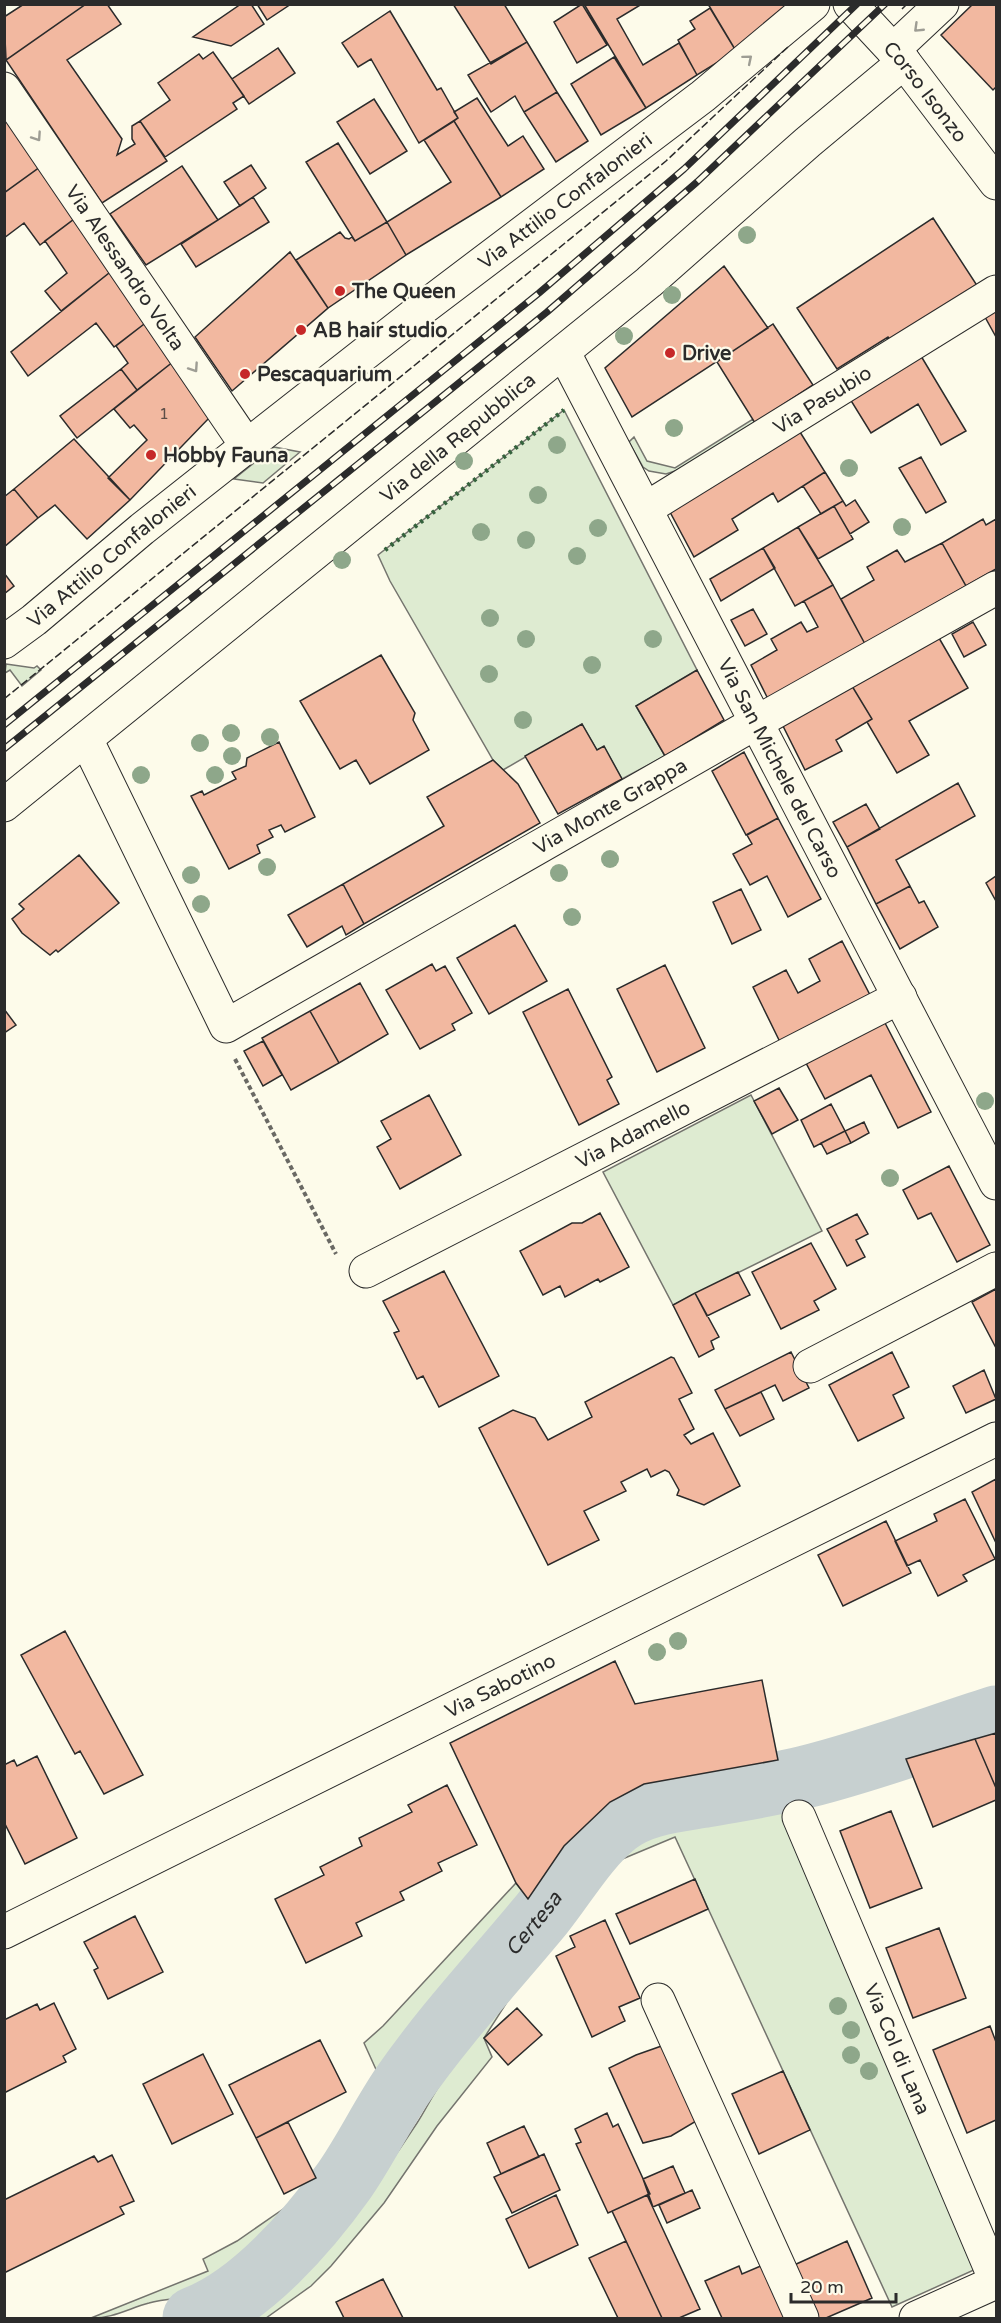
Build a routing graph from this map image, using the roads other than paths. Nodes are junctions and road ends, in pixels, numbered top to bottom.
1 (813, 4) edge
2 (850, 4) edge
3 (942, 4) edge
4 (899, 56) junction
5 (4, 89) edge
6 (996, 183) edge
7 (996, 292) edge
8 (564, 353) junction
9 (246, 446) junction
10 (647, 508) junction
11 (996, 588) edge
12 (4, 642) edge
13 (756, 722) junction
14 (86, 739) junction
15 (4, 805) edge
16 (900, 997) junction
17 (996, 1183) edge
18 (996, 1269) edge
19 (366, 1271) road end
20 (810, 1366) dead end
21 (996, 1439) edge
22 (799, 1817) dead end
23 (4, 1932) edge
24 (658, 2000) dead end
25 (996, 2282) edge
26 (802, 2319) edge
27 (916, 2319) edge

9 -> 1 street, Via Attilio Confalonieri
2 - 4 street, Corso Isonzo
3 -> 4 street, Via della Repubblica
4 - 6 street, Corso Isonzo
4 - 8 street, Via della Repubblica
5 -> 9 street, Via Alessandro Volta
7 - 10 street, Via Pasubio
8 - 10 street, Via San Michele del Carso
8 - 14 street, Via della Repubblica
9 - 12 street, Via Attilio Confalonieri
10 - 13 street, Via San Michele del Carso
11 - 13 street, Via Monte Grappa
13 - 14 street, Via Monte Grappa
13 - 16 street, Via San Michele del Carso
14 - 15 street, Via della Repubblica
16 - 17 street, Via San Michele del Carso
16 - 19 street, Via Adamello
18 - 20 street
21 - 23 street, Via Sabotino
22 - 25 street, Via Col di Lana
24 - 26 street
25 - 27 street, Via Col di Lana

